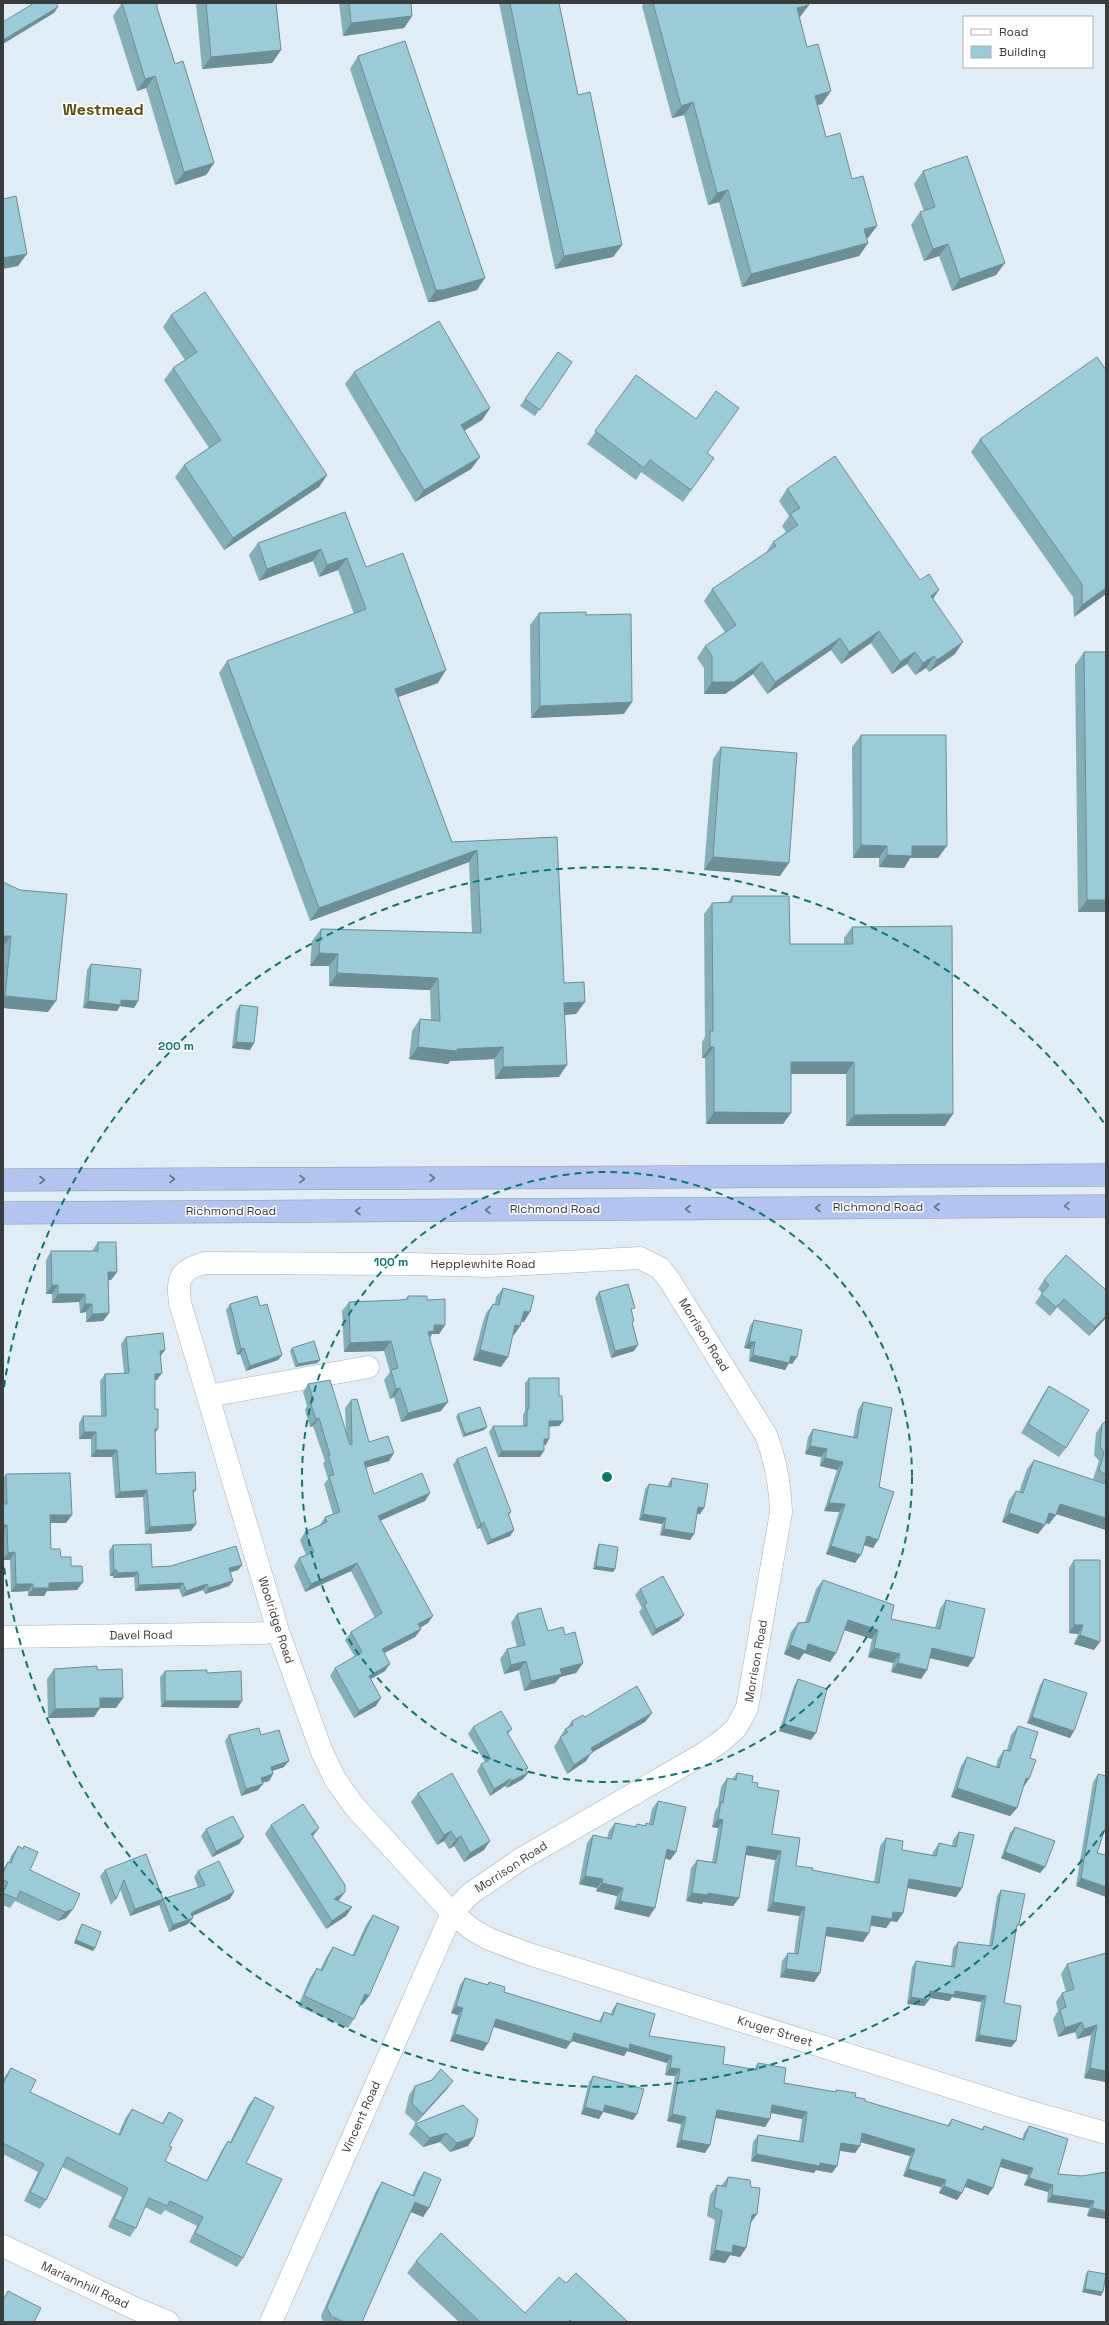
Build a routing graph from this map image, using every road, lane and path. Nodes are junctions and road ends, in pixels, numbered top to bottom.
1 (1106, 1174) edge
2 (3, 1180) edge
3 (1106, 1206) edge
4 (3, 1213) edge
5 (670, 1281) joint
6 (178, 1286) joint
7 (368, 1367) dead end
8 (208, 1396) junction
9 (278, 1631) junction
10 (3, 1637) edge
11 (452, 1913) junction
12 (1106, 2133) edge
13 (3, 2246) edge
14 (168, 2322) edge
15 (271, 2322) edge

2 -> 1 highway
3 -> 4 highway, Richmond Road
5 - 6 street, Hepplewhite Road
5 - 11 street, Morrison Road
6 - 8 street, Woolridge Road
7 - 8 street
8 - 9 street, Woolridge Road
9 - 10 street, Davel Road
9 - 11 street, Woolridge Road
11 - 12 street, Kruger Street
11 - 15 street, Vincent Road
13 - 14 street, Mariannhill Road

